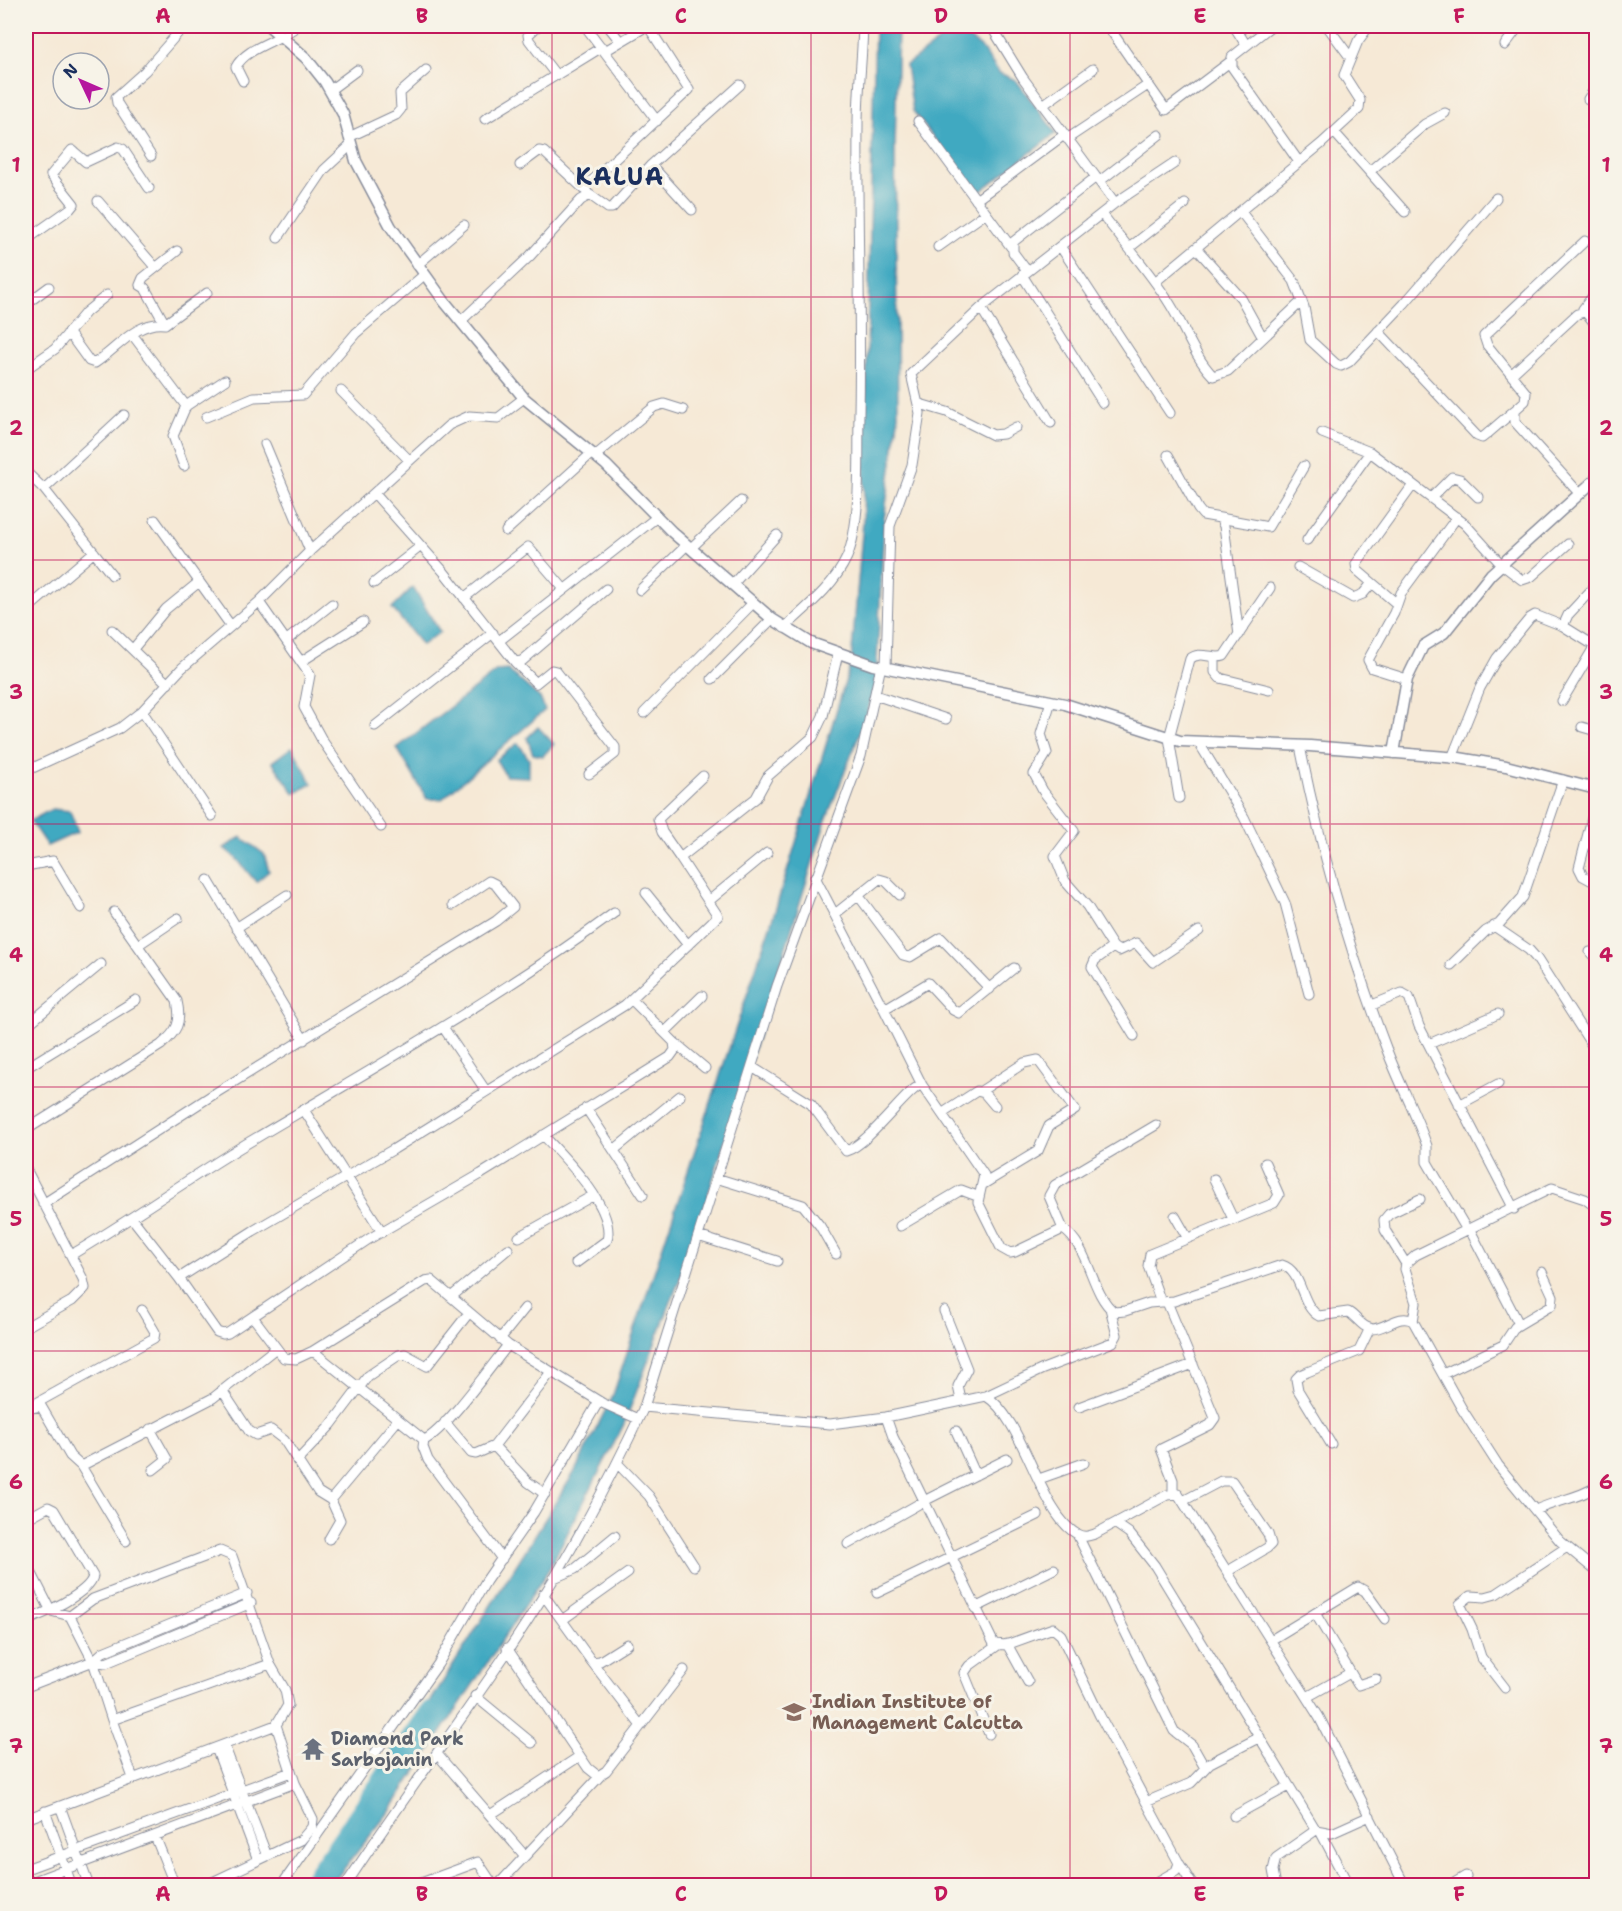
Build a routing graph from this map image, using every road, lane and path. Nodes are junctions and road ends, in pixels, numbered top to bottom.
1 (184, 26) edge
2 (269, 26) edge
3 (297, 26) edge
4 (538, 26) edge
5 (585, 26) edge
6 (608, 26) edge
7 (647, 26) edge
8 (863, 26) edge
9 (991, 26) edge
10 (1234, 26) edge
11 (1271, 26) edge
12 (1327, 26) edge
13 (1369, 26) edge
14 (1449, 26) edge
15 (1456, 26) edge
16 (1520, 26) edge
17 (1112, 32) dead end
18 (284, 37) junction
19 (620, 41) junction
20 (1246, 45) junction
21 (1505, 45) dead end
22 (604, 49) junction
23 (1350, 57) junction
24 (1231, 61) junction
25 (1093, 69) dead end
26 (357, 70) dead end
27 (426, 70) dead end
28 (556, 75) junction
29 (243, 81) dead end
30 (740, 85) dead end
31 (1148, 85) junction
32 (1596, 87) edge
33 (330, 90) junction
34 (1588, 99) dead end
35 (1043, 105) junction
36 (1445, 113) dead end
37 (485, 118) dead end
38 (657, 121) junction
39 (918, 121) dead end
40 (1334, 132) junction
41 (1159, 135) dead end
42 (1066, 137) junction
43 (350, 141) junction
44 (151, 156) dead end
45 (1299, 162) junction
46 (1175, 163) dead end
47 (520, 165) dead end
48 (651, 165) junction
49 (1370, 171) junction
50 (1098, 179) junction
51 (149, 188) dead end
52 (587, 192) junction
53 (1497, 198) dead end
54 (976, 200) junction
55 (98, 201) dead end
56 (1115, 203) junction
57 (1185, 204) dead end
58 (692, 210) dead end
59 (1241, 212) junction
60 (1406, 212) dead end
61 (986, 213) junction
62 (1102, 214) junction
63 (464, 225) dead end
64 (278, 238) dead end
65 (26, 239) edge
66 (1585, 241) dead end
67 (1060, 246) junction
68 (938, 247) dead end
69 (1011, 247) junction
70 (1129, 248) junction
71 (1197, 249) junction
72 (177, 251) dead end
73 (417, 265) junction
74 (155, 267) junction
75 (1025, 273) junction
76 (424, 275) junction
77 (1155, 282) junction
78 (49, 287) dead end
79 (1596, 292) edge
80 (207, 293) dead end
81 (107, 295) dead end
82 (1302, 301) junction
83 (26, 304) edge
84 (981, 308) junction
85 (1585, 312) junction
86 (461, 321) junction
87 (165, 324) junction
88 (1596, 324) edge
89 (1378, 331) junction
90 (68, 332) junction
91 (132, 334) junction
92 (1263, 338) junction
93 (26, 369) edge
94 (1512, 374) junction
95 (225, 380) dead end
96 (341, 392) dead end
97 (524, 398) junction
98 (1103, 403) dead end
99 (920, 404) junction
100 (186, 406) junction
101 (682, 410) dead end
102 (1515, 411) junction
103 (1170, 413) dead end
104 (124, 415) dead end
105 (206, 417) dead end
106 (1051, 423) dead end
107 (1016, 427) dead end
108 (1322, 433) dead end
109 (265, 444) dead end
110 (1370, 452) junction
111 (593, 455) junction
112 (1168, 455) dead end
113 (409, 460) junction
114 (184, 466) dead end
115 (1305, 466) dead end
116 (26, 472) edge
117 (1596, 479) edge
118 (1413, 484) junction
119 (44, 489) junction
120 (374, 493) junction
121 (1580, 494) junction
122 (1478, 496) dead end
123 (1431, 498) junction
124 (741, 501) dead end
125 (657, 517) junction
126 (1456, 517) junction
127 (1220, 518) junction
128 (155, 520) dead end
129 (506, 531) dead end
130 (777, 535) dead end
131 (1306, 540) dead end
132 (1568, 544) dead end
133 (421, 546) junction
134 (689, 547) junction
135 (310, 551) junction
136 (94, 552) junction
137 (1501, 564) junction
138 (1298, 567) dead end
139 (112, 575) dead end
140 (199, 582) junction
141 (374, 583) dead end
142 (1372, 583) junction
143 (732, 585) junction
144 (1596, 585) edge
145 (1270, 588) dead end
146 (564, 589) junction
147 (606, 589) dead end
148 (640, 590) dead end
149 (464, 598) junction
150 (259, 602) junction
151 (753, 603) junction
152 (332, 604) dead end
153 (1397, 604) junction
154 (27, 610) edge
155 (772, 619) junction
156 (363, 622) dead end
157 (231, 626) junction
158 (1563, 626) junction
159 (784, 628) junction
160 (112, 630) dead end
161 (1239, 635) junction
162 (496, 637) junction
163 (287, 640) junction
164 (1596, 645) edge
165 (133, 649) junction
166 (842, 656) junction
167 (1215, 658) junction
168 (302, 661) junction
169 (516, 662) junction
170 (880, 666) junction
171 (712, 679) dead end
172 (1407, 679) junction
173 (168, 684) junction
174 (1269, 690) dead end
175 (875, 695) junction
176 (1052, 701) junction
177 (1562, 701) dead end
178 (142, 711) junction
179 (644, 712) dead end
180 (946, 719) dead end
181 (375, 726) dead end
182 (1582, 727) dead end
183 (1596, 731) edge
184 (1170, 738) junction
185 (1199, 743) junction
186 (1300, 746) junction
187 (1394, 753) junction
188 (1452, 758) junction
189 (26, 771) edge
190 (589, 774) dead end
191 (703, 776) dead end
192 (1563, 780) junction
193 (1596, 789) edge
194 (1179, 798) dead end
195 (1596, 803) edge
196 (212, 816) dead end
197 (381, 827) dead end
198 (767, 853) dead end
199 (680, 858) junction
200 (26, 866) edge
201 (815, 877) junction
202 (208, 880) dead end
203 (1596, 883) edge
204 (646, 892) dead end
205 (287, 895) dead end
206 (858, 895) junction
207 (900, 895) dead end
208 (710, 900) junction
209 (453, 905) dead end
210 (81, 908) dead end
211 (114, 912) dead end
212 (614, 913) dead end
213 (835, 914) junction
214 (178, 918) dead end
215 (1494, 926) junction
216 (236, 928) junction
217 (1199, 931) dead end
218 (138, 945) junction
219 (688, 945) junction
220 (1113, 947) junction
221 (101, 964) dead end
222 (1451, 965) dead end
223 (1014, 968) dead end
224 (990, 989) junction
225 (1309, 994) dead end
226 (702, 996) dead end
227 (631, 999) junction
228 (136, 1000) dead end
229 (882, 1005) junction
230 (1372, 1005) junction
231 (1498, 1014) dead end
232 (26, 1026) edge
233 (443, 1027) junction
234 (665, 1032) junction
235 (1134, 1036) dead end
236 (304, 1040) junction
237 (674, 1042) junction
238 (1429, 1044) junction
239 (1595, 1050) edge
240 (752, 1067) junction
241 (26, 1068) edge
242 (705, 1068) dead end
243 (1498, 1084) dead end
244 (922, 1085) junction
245 (486, 1091) junction
246 (981, 1091) junction
247 (680, 1096) dead end
248 (1459, 1105) junction
249 (995, 1106) dead end
250 (586, 1108) junction
251 (304, 1110) junction
252 (943, 1113) junction
253 (1156, 1125) dead end
254 (26, 1130) edge
255 (543, 1135) junction
256 (614, 1150) junction
257 (1265, 1163) dead end
258 (26, 1169) edge
259 (346, 1176) junction
260 (716, 1178) junction
261 (1214, 1179) dead end
262 (982, 1185) junction
263 (594, 1195) junction
264 (643, 1195) dead end
265 (977, 1197) junction
266 (1420, 1199) dead end
267 (43, 1204) junction
268 (1596, 1207) edge
269 (1514, 1209) junction
270 (1175, 1216) dead end
271 (132, 1218) junction
272 (1233, 1219) junction
273 (900, 1226) dead end
274 (1062, 1230) junction
275 (1467, 1230) junction
276 (382, 1232) junction
277 (698, 1236) junction
278 (519, 1237) dead end
279 (1187, 1237) junction
280 (508, 1249) dead end
281 (836, 1254) dead end
282 (71, 1255) junction
283 (777, 1260) dead end
284 (576, 1263) dead end
285 (1406, 1264) junction
286 (1542, 1272) dead end
287 (179, 1278) junction
288 (451, 1297) junction
289 (1164, 1302) junction
290 (525, 1308) dead end
291 (1110, 1308) junction
292 (142, 1310) dead end
293 (944, 1311) dead end
294 (468, 1314) junction
295 (254, 1317) junction
296 (1413, 1321) junction
297 (1519, 1324) junction
298 (26, 1327) edge
299 (1370, 1328) junction
300 (504, 1342) junction
301 (276, 1348) junction
302 (312, 1351) junction
303 (1193, 1364) junction
304 (551, 1372) junction
305 (1443, 1374) junction
306 (222, 1390) junction
307 (359, 1390) junction
308 (986, 1396) junction
309 (961, 1400) junction
310 (601, 1402) junction
311 (28, 1407) edge
312 (644, 1407) junction
313 (1079, 1407) dead end
314 (886, 1417) junction
315 (635, 1418) junction
316 (397, 1420) junction
317 (445, 1422) junction
318 (150, 1429) junction
319 (956, 1431) dead end
320 (424, 1440) junction
321 (1331, 1444) dead end
322 (494, 1446) junction
323 (1007, 1459) dead end
324 (297, 1461) junction
325 (1084, 1463) dead end
326 (618, 1464) junction
327 (81, 1466) junction
328 (153, 1470) dead end
329 (976, 1475) junction
330 (1039, 1479) junction
331 (1596, 1487) edge
332 (1173, 1493) junction
333 (545, 1494) junction
334 (331, 1500) junction
335 (924, 1501) junction
336 (1183, 1501) junction
337 (1536, 1510) junction
338 (1038, 1515) dead end
339 (26, 1519) edge
340 (1116, 1524) junction
341 (1077, 1534) junction
342 (615, 1536) dead end
343 (329, 1539) dead end
344 (126, 1541) dead end
345 (848, 1544) dead end
346 (1567, 1547) junction
347 (951, 1558) junction
348 (502, 1559) junction
349 (26, 1562) edge
350 (694, 1566) dead end
351 (1054, 1569) dead end
352 (1227, 1571) junction
353 (1596, 1571) edge
354 (627, 1573) dead end
355 (554, 1578) junction
356 (247, 1593) junction
357 (877, 1593) dead end
358 (543, 1594) junction
359 (251, 1603) junction
360 (975, 1608) junction
361 (51, 1611) junction
362 (1315, 1612) junction
363 (70, 1616) junction
364 (1385, 1619) dead end
365 (562, 1620) junction
366 (26, 1621) edge
367 (1271, 1640) junction
368 (627, 1644) dead end
369 (1003, 1645) junction
370 (507, 1648) junction
371 (93, 1661) junction
372 (592, 1662) junction
373 (270, 1664) junction
374 (684, 1670) dead end
375 (1350, 1673) junction
376 (1376, 1679) dead end
377 (1028, 1682) dead end
378 (26, 1687) edge
379 (1505, 1688) dead end
380 (475, 1696) junction
381 (1307, 1697) junction
382 (112, 1720) junction
383 (276, 1725) junction
384 (641, 1726) junction
385 (989, 1734) dead end
386 (1260, 1737) junction
387 (532, 1743) dead end
388 (220, 1746) junction
389 (437, 1754) junction
390 (580, 1756) junction
391 (1205, 1768) junction
392 (291, 1772) junction
393 (601, 1775) junction
394 (133, 1778) junction
395 (295, 1783) junction
396 (1289, 1786) junction
397 (237, 1793) junction
398 (1146, 1802) junction
399 (241, 1803) junction
400 (60, 1806) junction
401 (45, 1811) junction
402 (490, 1815) junction
403 (1370, 1815) junction
404 (1234, 1816) dead end
405 (26, 1819) edge
406 (1318, 1831) junction
407 (155, 1836) junction
408 (76, 1850) junction
409 (61, 1855) junction
410 (525, 1856) junction
411 (262, 1858) junction
412 (1179, 1863) junction
413 (81, 1864) junction
414 (26, 1869) edge
415 (66, 1870) junction
416 (1466, 1876) dead end
417 (26, 1884) edge
418 (72, 1886) edge
419 (89, 1886) edge
420 (176, 1886) edge
421 (204, 1886) edge
422 (280, 1886) edge
423 (345, 1886) edge
424 (413, 1886) edge
425 (496, 1886) edge
426 (1150, 1886) edge
427 (1193, 1886) edge
428 (1276, 1886) edge
429 (1349, 1886) edge
430 (1405, 1886) edge
431 (1449, 1886) edge

1 - 44 street
2 - 18 street
3 - 18 street
4 - 28 street
5 - 22 street
6 - 19 street
7 - 19 street
7 - 38 street
8 - 159 street
9 - 35 street
10 - 20 street
11 - 20 street
12 - 23 street
13 - 23 street
14 - 15 street
16 - 21 street
17 - 31 street
18 - 29 street
18 - 33 street
19 - 22 street
20 - 24 street
22 - 28 street
22 - 38 street
23 - 40 street
24 - 31 street
24 - 45 street
25 - 35 street
26 - 33 street
27 - 43 street
28 - 37 street
30 - 48 street
31 - 42 street
32 - 34 street
33 - 43 street
35 - 42 street
36 - 49 street
38 - 52 street
39 - 54 street
40 - 45 street
40 - 49 street
41 - 50 street
42 - 50 street
42 - 54 street
43 - 64 street
43 - 73 street
45 - 59 street
46 - 56 street
47 - 52 street
48 - 52 street
48 - 58 street
49 - 60 street
50 - 56 street
50 - 69 street
51 - 65 street
52 - 86 street
53 - 89 street
54 - 61 street
55 - 74 street
56 - 62 street
57 - 70 street
59 - 71 street
59 - 82 street
61 - 68 street
61 - 69 street
62 - 67 street
62 - 70 street
63 - 73 street
66 - 94 street
67 - 75 street
67 - 103 street
69 - 75 street
70 - 77 street
71 - 77 street
71 - 92 street
72 - 74 street
73 - 76 street
74 - 87 street
75 - 84 street
75 - 98 street
76 - 86 street
76 - 105 street
77 - 92 street
78 - 83 street
79 - 85 street
80 - 87 street
81 - 90 street
82 - 89 street
82 - 92 street
84 - 99 street
84 - 106 street
85 - 88 street
85 - 94 street
86 - 97 street
87 - 91 street
89 - 102 street
90 - 91 street
90 - 93 street
91 - 100 street
94 - 102 street
95 - 100 street
96 - 113 street
97 - 111 street
97 - 113 street
99 - 107 street
99 - 170 street
100 - 114 street
101 - 111 street
102 - 121 street
104 - 119 street
108 - 110 street
109 - 135 street
110 - 118 street
110 - 131 street
111 - 125 street
111 - 129 street
112 - 127 street
113 - 120 street
115 - 127 street
116 - 119 street
117 - 121 street
118 - 123 street
118 - 142 street
119 - 136 street
120 - 133 street
120 - 135 street
121 - 137 street
122 - 123 street
123 - 126 street
124 - 134 street
125 - 134 street
125 - 146 street
126 - 137 street
126 - 153 street
127 - 161 street
128 - 140 street
130 - 143 street
132 - 137 street
133 - 141 street
133 - 149 street
134 - 143 street
134 - 148 street
135 - 150 street
136 - 139 street
136 - 154 street
137 - 172 street
138 - 142 street
140 - 157 street
140 - 165 street
142 - 153 street
143 - 151 street
144 - 158 street
145 - 161 street
146 - 149 street
146 - 162 street
147 - 169 street
149 - 162 street
150 - 157 street
150 - 163 street
151 - 155 street
151 - 179 street
152 - 163 street
153 - 172 street
155 - 159 street
155 - 171 street
156 - 168 street
157 - 173 street
158 - 164 street
158 - 188 street
159 - 166 street
160 - 165 street
161 - 167 street
162 - 169 street
162 - 181 street
163 - 168 street
164 - 177 street
165 - 173 street
166 - 170 street
166 - 199 street
167 - 174 street
167 - 184 street
168 - 197 street
169 - 190 street
170 - 175 street
170 - 176 street
172 - 187 street
173 - 178 street
175 - 180 street
175 - 201 street
176 - 184 street
176 - 220 street
178 - 189 street
178 - 196 street
182 - 183 street
184 - 185 street
184 - 194 street
185 - 186 street
185 - 225 street
186 - 187 street
186 - 230 street
187 - 188 street
188 - 192 street
191 - 199 street
192 - 193 street
192 - 215 street
195 - 203 street
198 - 208 street
199 - 208 street
200 - 210 street
201 - 213 street
201 - 240 street
202 - 216 street
204 - 219 street
205 - 216 street
206 - 207 street
206 - 213 street
206 - 224 street
208 - 219 street
209 - 236 street
211 - 218 street
212 - 233 street
213 - 229 street
214 - 218 street
215 - 222 street
215 - 239 street
216 - 236 street
217 - 220 street
218 - 254 street
219 - 227 street
220 - 235 street
221 - 232 street
223 - 224 street
224 - 229 street
226 - 234 street
227 - 234 street
227 - 245 street
228 - 241 street
229 - 244 street
230 - 238 street
230 - 275 street
231 - 238 street
233 - 245 street
233 - 251 street
234 - 237 street
236 - 267 street
237 - 242 street
237 - 250 street
238 - 248 street
240 - 244 street
240 - 260 street
243 - 248 street
244 - 252 street
245 - 259 street
246 - 249 street
246 - 252 street
246 - 262 street
247 - 256 street
248 - 269 street
250 - 255 street
250 - 256 street
251 - 259 street
251 - 271 street
252 - 262 street
253 - 274 street
255 - 263 street
255 - 276 street
256 - 264 street
257 - 272 street
258 - 267 street
259 - 276 street
259 - 287 street
260 - 277 street
260 - 281 street
261 - 272 street
262 - 265 street
263 - 278 street
263 - 284 street
265 - 273 street
265 - 274 street
266 - 285 street
267 - 282 street
268 - 269 street
269 - 275 street
270 - 279 street
271 - 282 street
271 - 287 street
272 - 279 street
274 - 291 street
275 - 285 street
275 - 297 street
276 - 295 street
277 - 283 street
277 - 312 street
279 - 289 street
280 - 288 street
282 - 298 street
285 - 296 street
286 - 297 street
287 - 295 street
288 - 294 street
288 - 302 street
289 - 291 street
289 - 299 street
289 - 303 street
290 - 300 street
291 - 308 street
292 - 311 street
293 - 309 street
294 - 300 street
294 - 307 street
295 - 301 street
296 - 299 street
296 - 305 street
297 - 305 street
299 - 321 street
300 - 304 street
300 - 317 street
301 - 302 street
301 - 306 street
302 - 307 street
303 - 313 street
303 - 332 street
304 - 310 street
304 - 322 street
305 - 337 street
306 - 318 street
306 - 324 street
307 - 316 street
307 - 324 street
308 - 309 street
308 - 330 street
309 - 314 street
310 - 315 street
310 - 333 street
311 - 327 street
312 - 314 street
312 - 315 street
314 - 335 street
315 - 326 street
316 - 320 street
316 - 334 street
317 - 320 street
317 - 322 street
318 - 327 street
318 - 328 street
319 - 329 street
320 - 348 street
322 - 333 street
323 - 329 street
324 - 334 street
325 - 330 street
326 - 350 street
326 - 355 street
327 - 344 street
329 - 335 street
330 - 341 street
331 - 337 street
332 - 336 street
332 - 340 street
333 - 348 street
334 - 343 street
335 - 345 street
335 - 347 street
336 - 352 street
336 - 352 street
337 - 346 street
338 - 347 street
339 - 361 street
340 - 341 street
340 - 386 street
341 - 391 street
342 - 355 street
346 - 353 street
346 - 379 street
347 - 357 street
347 - 360 street
348 - 422 street
349 - 361 street
351 - 360 street
352 - 367 street
354 - 365 street
355 - 358 street
356 - 359 street
356 - 363 street
356 - 371 street
358 - 365 street
358 - 370 street
359 - 371 street
359 - 373 street
360 - 369 street
361 - 363 street
361 - 366 street
362 - 364 street
362 - 367 street
362 - 375 street
363 - 371 street
365 - 372 street
367 - 381 street
368 - 372 street
369 - 377 street
369 - 385 street
369 - 398 street
370 - 380 street
370 - 390 street
371 - 378 street
371 - 382 street
372 - 384 street
373 - 382 street
373 - 383 street
374 - 384 street
375 - 376 street
375 - 381 street
380 - 387 street
380 - 389 street
381 - 403 street
382 - 394 street
383 - 388 street
383 - 392 street
384 - 393 street
386 - 391 street
386 - 396 street
388 - 394 street
388 - 397 street
389 - 402 street
389 - 423 street
390 - 393 street
390 - 402 street
391 - 398 street
392 - 395 street
392 - 397 street
393 - 410 street
394 - 400 street
395 - 399 street
395 - 411 street
396 - 404 street
396 - 406 street
397 - 399 street
397 - 408 street
398 - 412 street
399 - 407 street
399 - 411 street
400 - 401 street
400 - 408 street
401 - 405 street
401 - 409 street
402 - 410 street
403 - 406 street
403 - 430 street
406 - 428 street
406 - 429 street
407 - 413 street
407 - 420 street
408 - 409 street
408 - 413 street
409 - 414 street
409 - 415 street
410 - 425 street
411 - 421 street
412 - 426 street
412 - 427 street
413 - 415 street
413 - 419 street
415 - 417 street
415 - 418 street
416 - 431 street
424 - 425 street

